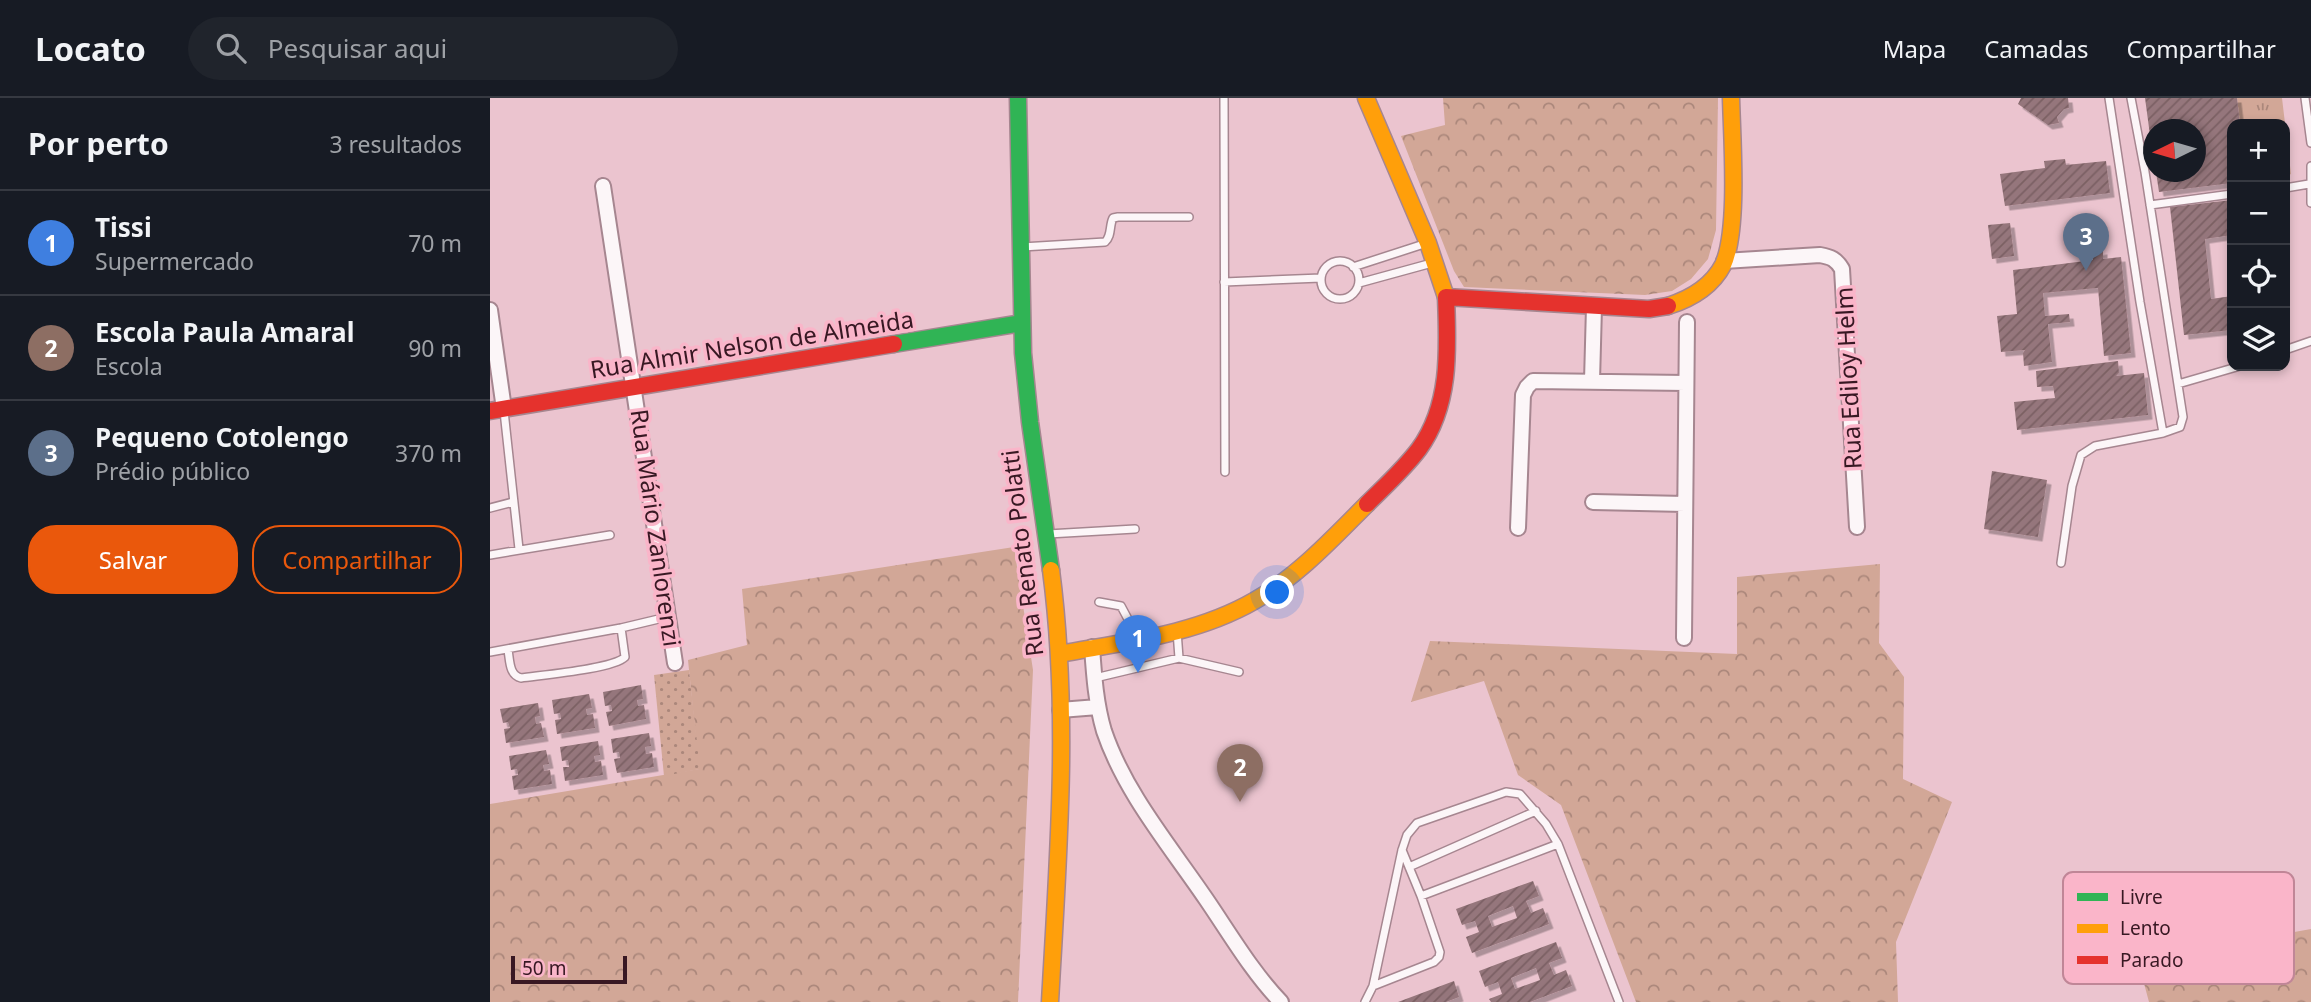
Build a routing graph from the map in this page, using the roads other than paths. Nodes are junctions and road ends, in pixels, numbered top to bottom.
1 (1018, 98) edge
2 (1224, 98) edge
3 (1366, 98) edge
4 (1731, 98) edge
5 (2109, 98) edge
6 (2131, 98) edge
7 (2305, 98) edge
8 (2311, 143) edge
9 (2311, 166) edge
10 (2309, 184) edge
11 (603, 186) dead end
12 (2290, 187) edge
13 (2227, 195) edge
14 (2311, 203) edge
15 (2150, 205) junction
16 (1189, 217) dead end
17 (1428, 243) junction
18 (1021, 247) junction
19 (1724, 261) junction
20 (1435, 262) junction
21 (1353, 267) junction
22 (1321, 278) junction
23 (1224, 282) junction
24 (1359, 284) junction
25 (1446, 297) junction
26 (1594, 307) junction
27 (490, 314) edge
28 (1687, 322) dead end
29 (1022, 323) junction
30 (2311, 341) edge
31 (2290, 348) edge
32 (2227, 370) edge
33 (1592, 381) junction
34 (1686, 383) junction
35 (2178, 384) junction
36 (634, 387) junction
37 (497, 410) edge
38 (2163, 433) junction
39 (1225, 472) dead end
40 (513, 502) junction
41 (1593, 502) dead end
42 (1685, 504) junction
43 (490, 508) edge
44 (1857, 527) dead end
45 (1518, 528) dead end
46 (1135, 529) dead end
47 (1048, 534) junction
48 (610, 535) dead end
49 (519, 550) junction
50 (490, 555) edge
51 (2061, 563) dead end
52 (1099, 603) dead end
53 (668, 617) junction
54 (621, 628) junction
55 (1177, 629) junction
56 (1684, 638) dead end
57 (1130, 640) junction
58 (1092, 648) junction
59 (508, 650) junction
60 (490, 653) edge
61 (1059, 654) junction
62 (1179, 658) junction
63 (675, 663) dead end
64 (1239, 672) dead end
65 (1094, 678) junction
66 (1098, 707) junction
67 (1060, 710) junction
68 (1536, 811) junction
69 (1558, 844) junction
70 (1402, 850) junction
71 (1409, 867) junction
72 (1422, 896) junction
73 (1373, 986) junction
74 (1050, 1002) edge
75 (1282, 1002) edge
76 (1365, 1002) edge
77 (1619, 1002) edge

1 - 18 main road, Rua Renato Polatti
2 - 23 lane
3 - 17 main road
4 - 19 main road
5 - 38 lane
6 - 15 lane
7 - 8 lane
9 - 10 lane
10 - 12 lane
10 - 14 lane
11 - 36 street, Rua Mário Zanlorenzi
13 - 15 lane
15 - 35 lane
16 - 18 lane
17 - 20 main road
17 - 21 lane
18 - 29 main road, Rua Renato Polatti
19 - 26 main road
19 - 44 street, Rua Ediloy Helm
20 - 24 lane
20 - 25 main road
21 - 22 lane
21 - 24 lane
22 - 23 lane
22 - 24 lane
23 - 39 lane
25 - 26 main road
25 - 55 main road
26 - 33 street
27 - 37 street
28 - 34 street
29 - 36 main road, Rua Almir Nelson de Almeida
29 - 47 main road, Rua Renato Polatti
30 - 31 lane
32 - 35 lane
33 - 34 street
33 - 45 street
34 - 42 street
35 - 38 lane
36 - 37 main road, Rua Almir Nelson de Almeida
36 - 53 street, Rua Mário Zanlorenzi
37 - 40 lane
38 - 51 lane
40 - 43 lane
40 - 49 lane
41 - 42 street
42 - 56 street
46 - 47 lane
47 - 61 main road, Rua Renato Polatti
48 - 49 lane
49 - 50 lane
52 - 57 lane
53 - 54 lane
53 - 63 street, Rua Mário Zanlorenzi
54 - 59 lane
54 - 59 lane
55 - 57 main road
55 - 62 lane
57 - 58 main road
58 - 61 main road
58 - 65 street
59 - 60 lane
61 - 67 main road, Rua Renato Polatti
62 - 64 lane
62 - 65 lane
65 - 66 street
66 - 67 street
66 - 75 street
67 - 74 main road, Rua Renato Polatti
68 - 69 lane
68 - 70 lane
68 - 71 lane
69 - 72 lane
69 - 77 lane
70 - 71 lane
70 - 73 lane
71 - 72 lane
72 - 73 lane
73 - 76 lane

